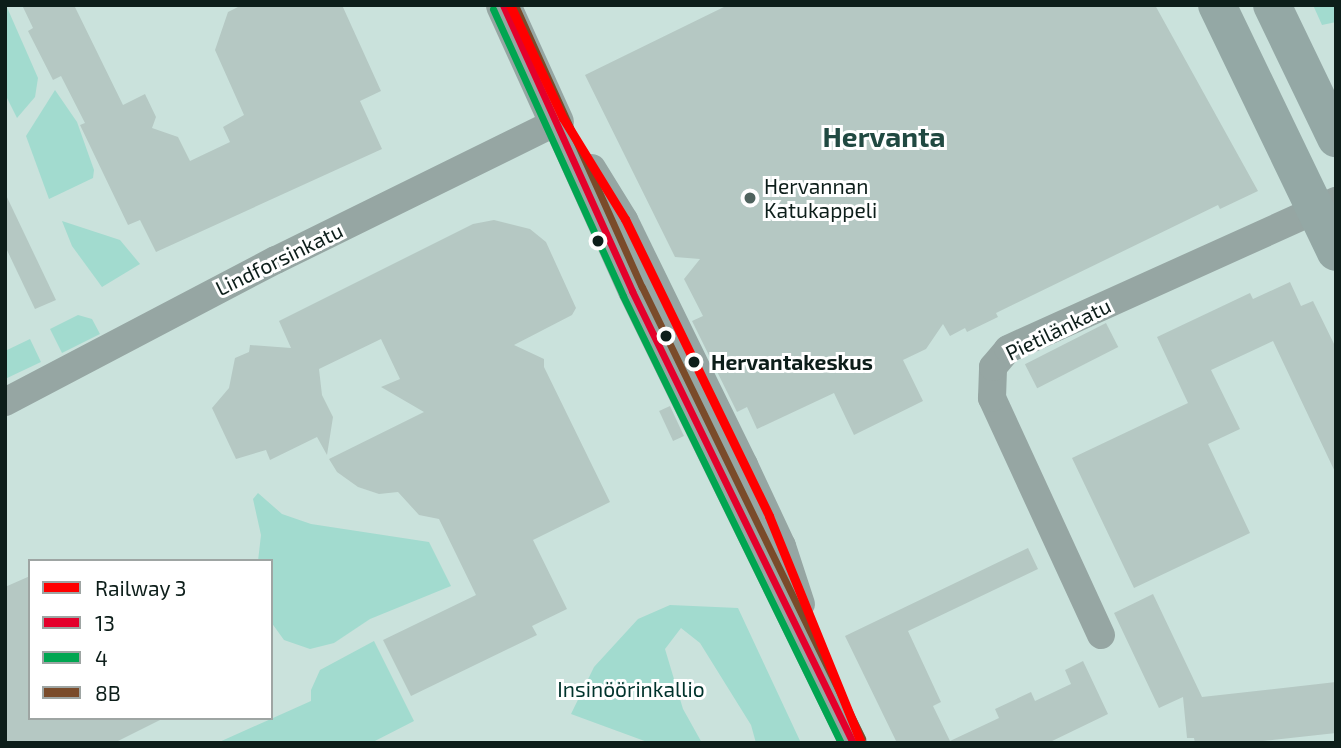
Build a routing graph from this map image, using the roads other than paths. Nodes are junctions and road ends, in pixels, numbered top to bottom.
1 (503, 5) edge
2 (1217, 5) edge
3 (1272, 5) edge
4 (556, 122) junction
5 (1336, 138) edge
6 (1325, 204) edge
7 (1336, 252) edge
8 (5, 402) edge
9 (1101, 635) dead end
10 (853, 743) edge

1 - 4 street
2 - 6 main road
3 - 5 main road
4 - 8 street, Lindforsinkatu
4 - 10 street
6 - 7 main road
6 - 9 street, Pietilänkatu

